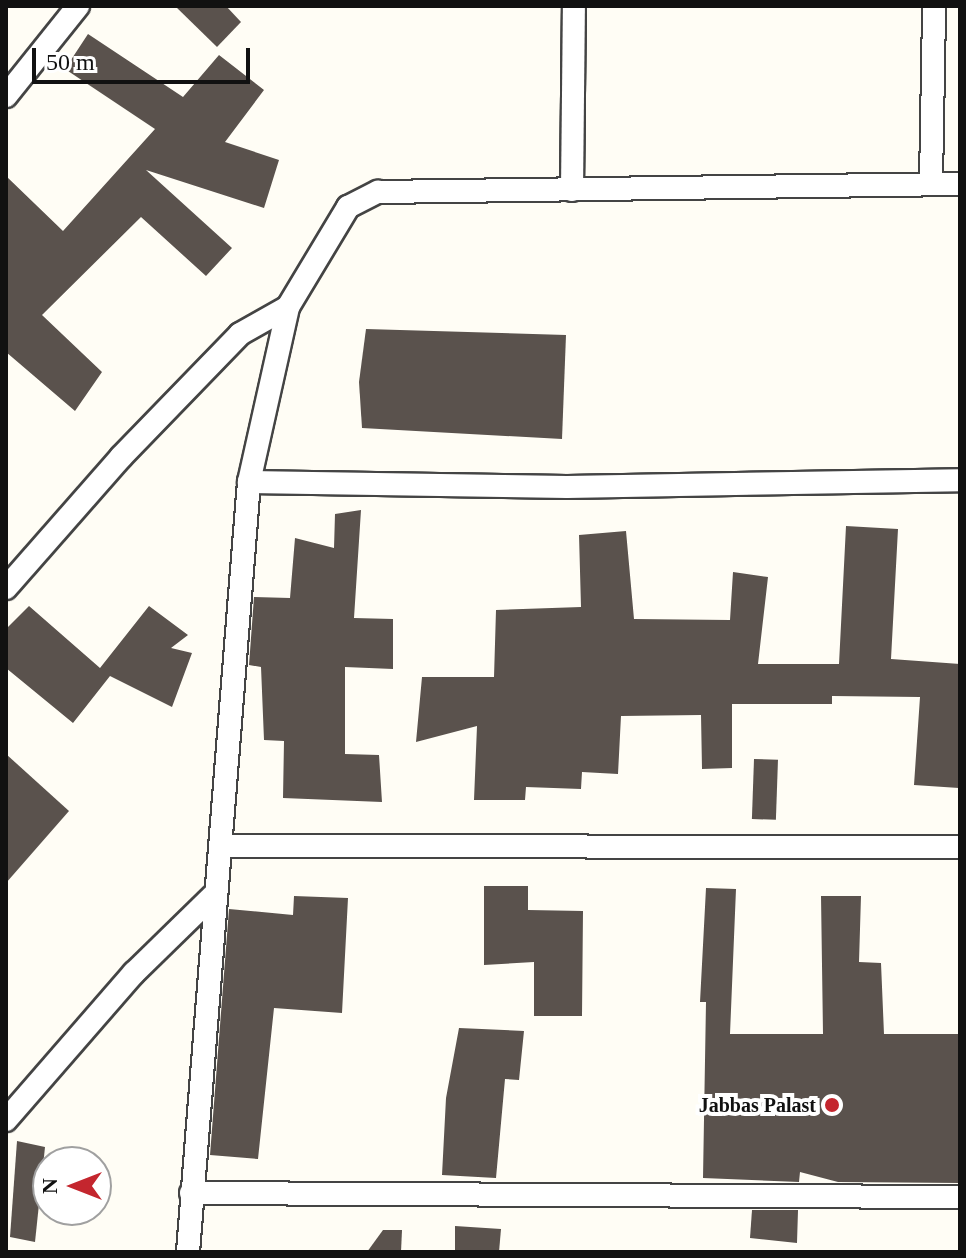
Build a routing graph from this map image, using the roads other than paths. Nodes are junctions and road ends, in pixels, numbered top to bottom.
1 (78, 6) edge
2 (574, 6) edge
3 (934, 6) edge
4 (6, 96) edge
5 (931, 183) junction
6 (960, 184) edge
7 (572, 190) junction
8 (288, 307) junction
9 (960, 480) edge
10 (249, 482) junction
11 (6, 588) edge
12 (223, 846) junction
13 (960, 847) edge
14 (213, 896) junction
15 (6, 1120) edge
16 (191, 1193) junction
17 (960, 1197) edge
18 (188, 1252) edge

1 - 4 street
2 - 7 street
3 - 5 street
5 - 6 street
5 - 7 street
7 - 8 street
8 - 10 street
8 - 11 street
9 - 10 street
10 - 12 street
12 - 13 street
12 - 14 street
14 - 15 street
14 - 16 street
16 - 17 street
16 - 18 street

